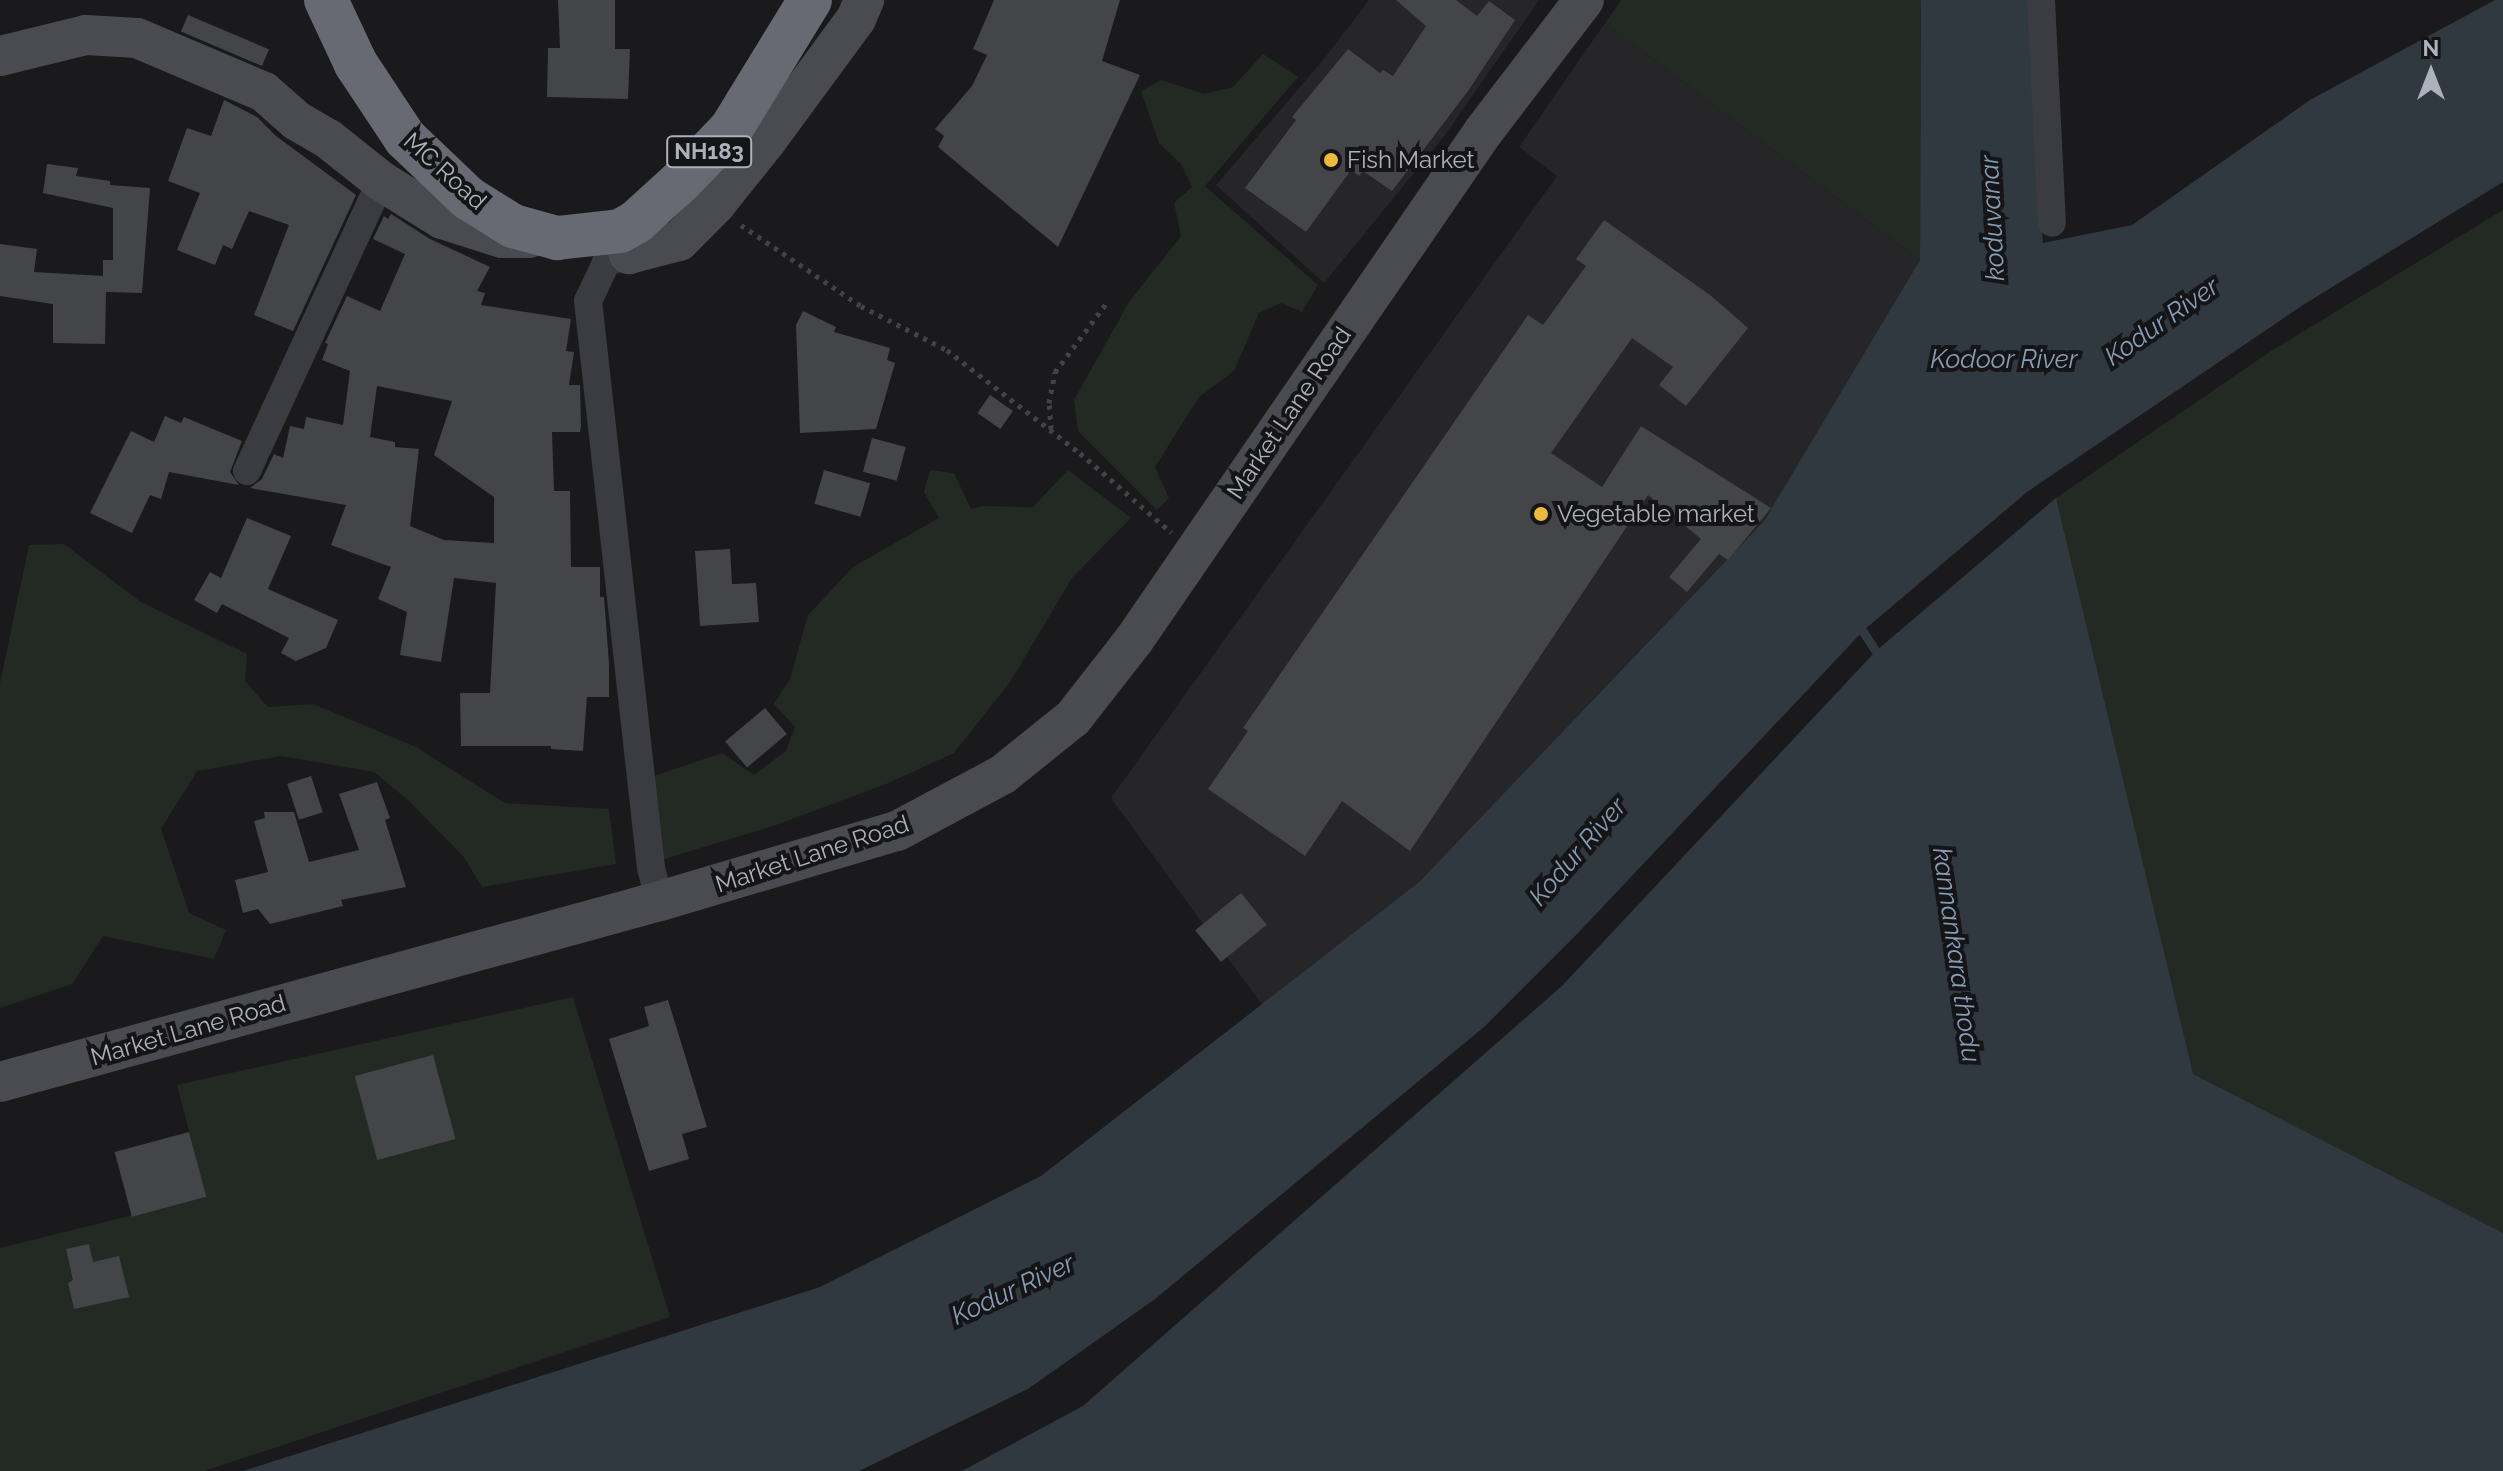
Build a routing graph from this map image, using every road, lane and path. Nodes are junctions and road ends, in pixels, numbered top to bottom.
1 (326, 0) edge
2 (810, 0) edge
3 (864, 0) edge
4 (1584, 0) edge
5 (2041, 0) edge
6 (0, 56) edge
7 (381, 181) junction
8 (715, 205) junction
9 (2052, 223) dead end
10 (557, 238) junction
11 (625, 242) junction
12 (1108, 301) dead end
13 (1051, 430) junction
14 (247, 471) dead end
15 (1194, 552) junction
16 (660, 901) junction
17 (0, 1082) edge

1 - 10 highway, MC Road
2 - 11 highway, NH183
3 - 8 main road
4 - 15 main road, Market Lane Road
5 - 9 street
6 - 7 main road
7 - 10 main road
7 - 14 street
8 - 11 main road
8 - 13 path
10 - 11 highway, MC Road
11 - 16 street
12 - 13 path
13 - 15 path
15 - 16 main road, Market Lane Road
16 - 17 main road, Market Lane Road

